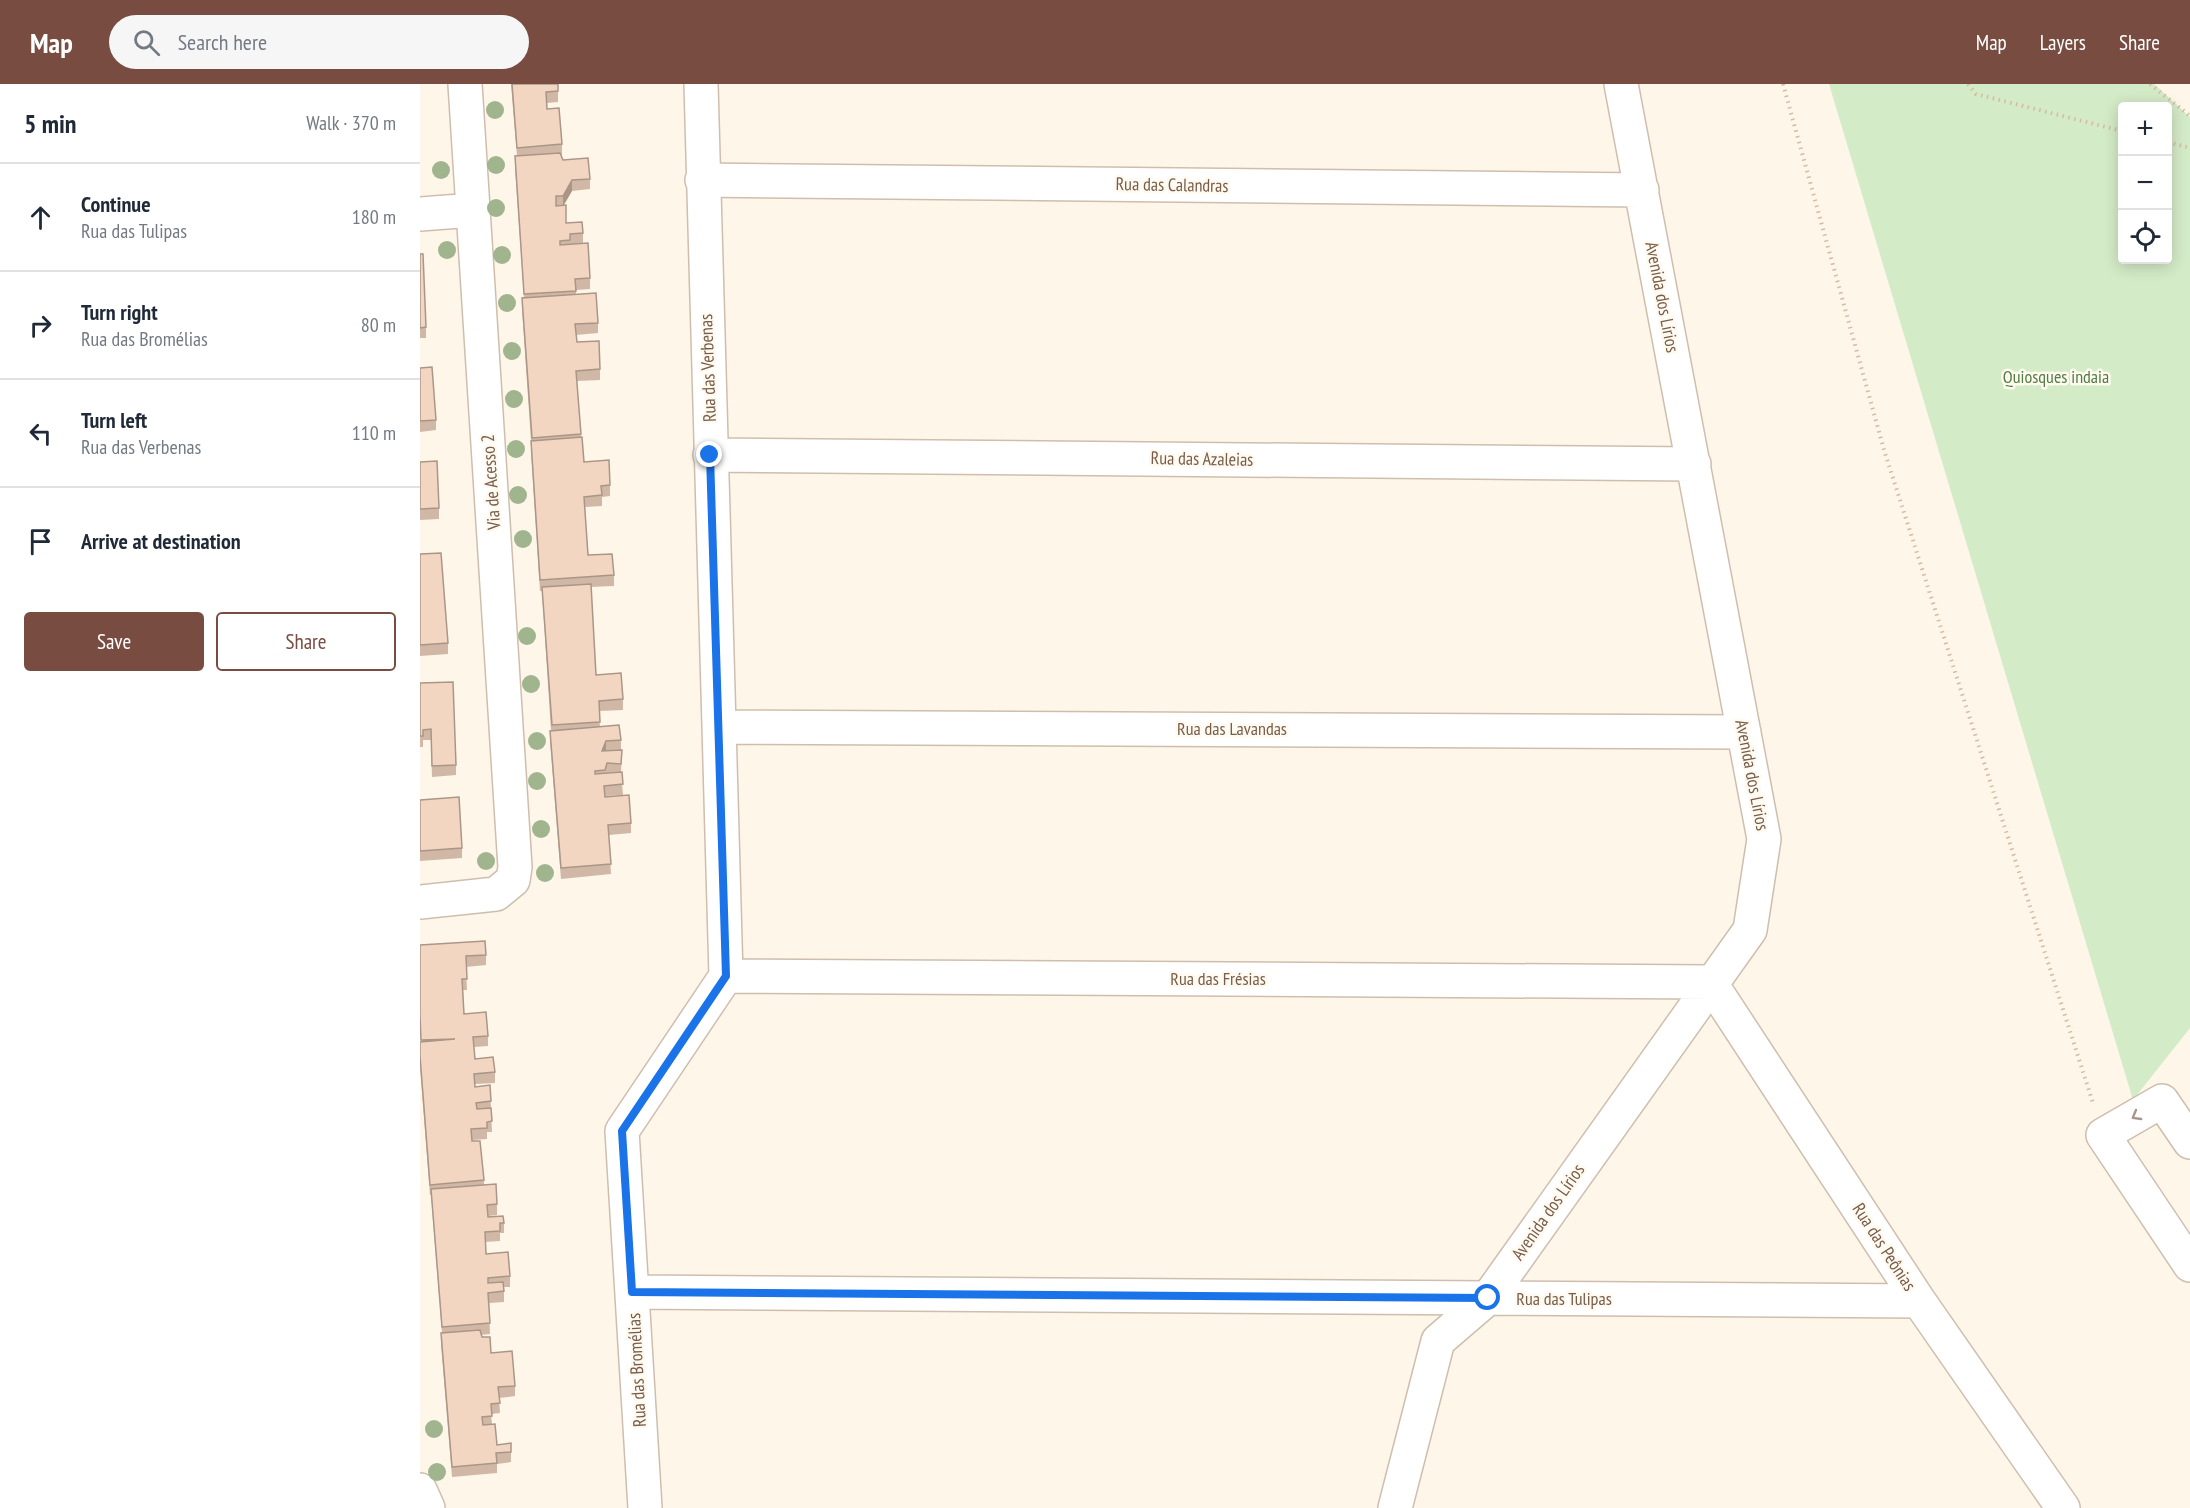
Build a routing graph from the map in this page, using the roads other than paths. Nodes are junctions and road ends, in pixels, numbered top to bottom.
1 (465, 84) edge
2 (701, 84) edge
3 (1621, 84) edge
4 (702, 180) junction
5 (1642, 190) junction
6 (473, 210) junction
7 (420, 214) edge
8 (710, 455) junction
9 (1694, 464) junction
10 (719, 727) junction
11 (1744, 732) junction
12 (420, 902) edge
13 (726, 976) junction
14 (1710, 982) junction
15 (2190, 1142) edge
16 (2190, 1265) edge
17 (632, 1292) junction
18 (1488, 1298) junction
19 (1919, 1301) junction
20 (420, 1490) edge
21 (428, 1508) edge
22 (645, 1508) edge
23 (1395, 1508) edge
24 (2063, 1508) edge

1 - 6 street, Via de Acesso 2
2 - 4 street, Rua das Verbenas
3 - 5 street, Avenida dos Lírios
4 - 5 street, Rua das Calandras
4 - 8 street, Rua das Verbenas
5 - 9 street, Avenida dos Lírios
6 - 7 street
6 - 12 street, Via de Acesso 2
8 - 9 street, Rua das Azaleias
8 - 10 street, Rua das Verbenas
9 - 11 street, Avenida dos Lírios
10 - 11 street, Rua das Lavandas
10 - 13 street, Rua das Verbenas
11 - 14 street, Avenida dos Lírios
13 - 14 street, Rua das Frésias
13 - 17 street, Rua das Bromélias
14 - 18 street, Avenida dos Lírios
14 - 19 street, Rua das Peônias
15 -> 16 street
17 - 18 street, Rua das Tulipas
17 - 22 street, Rua das Bromélias
18 - 19 street, Rua das Tulipas
18 - 23 street, Avenida dos Lírios
19 - 24 street, Rua das Peônias
20 - 21 street

